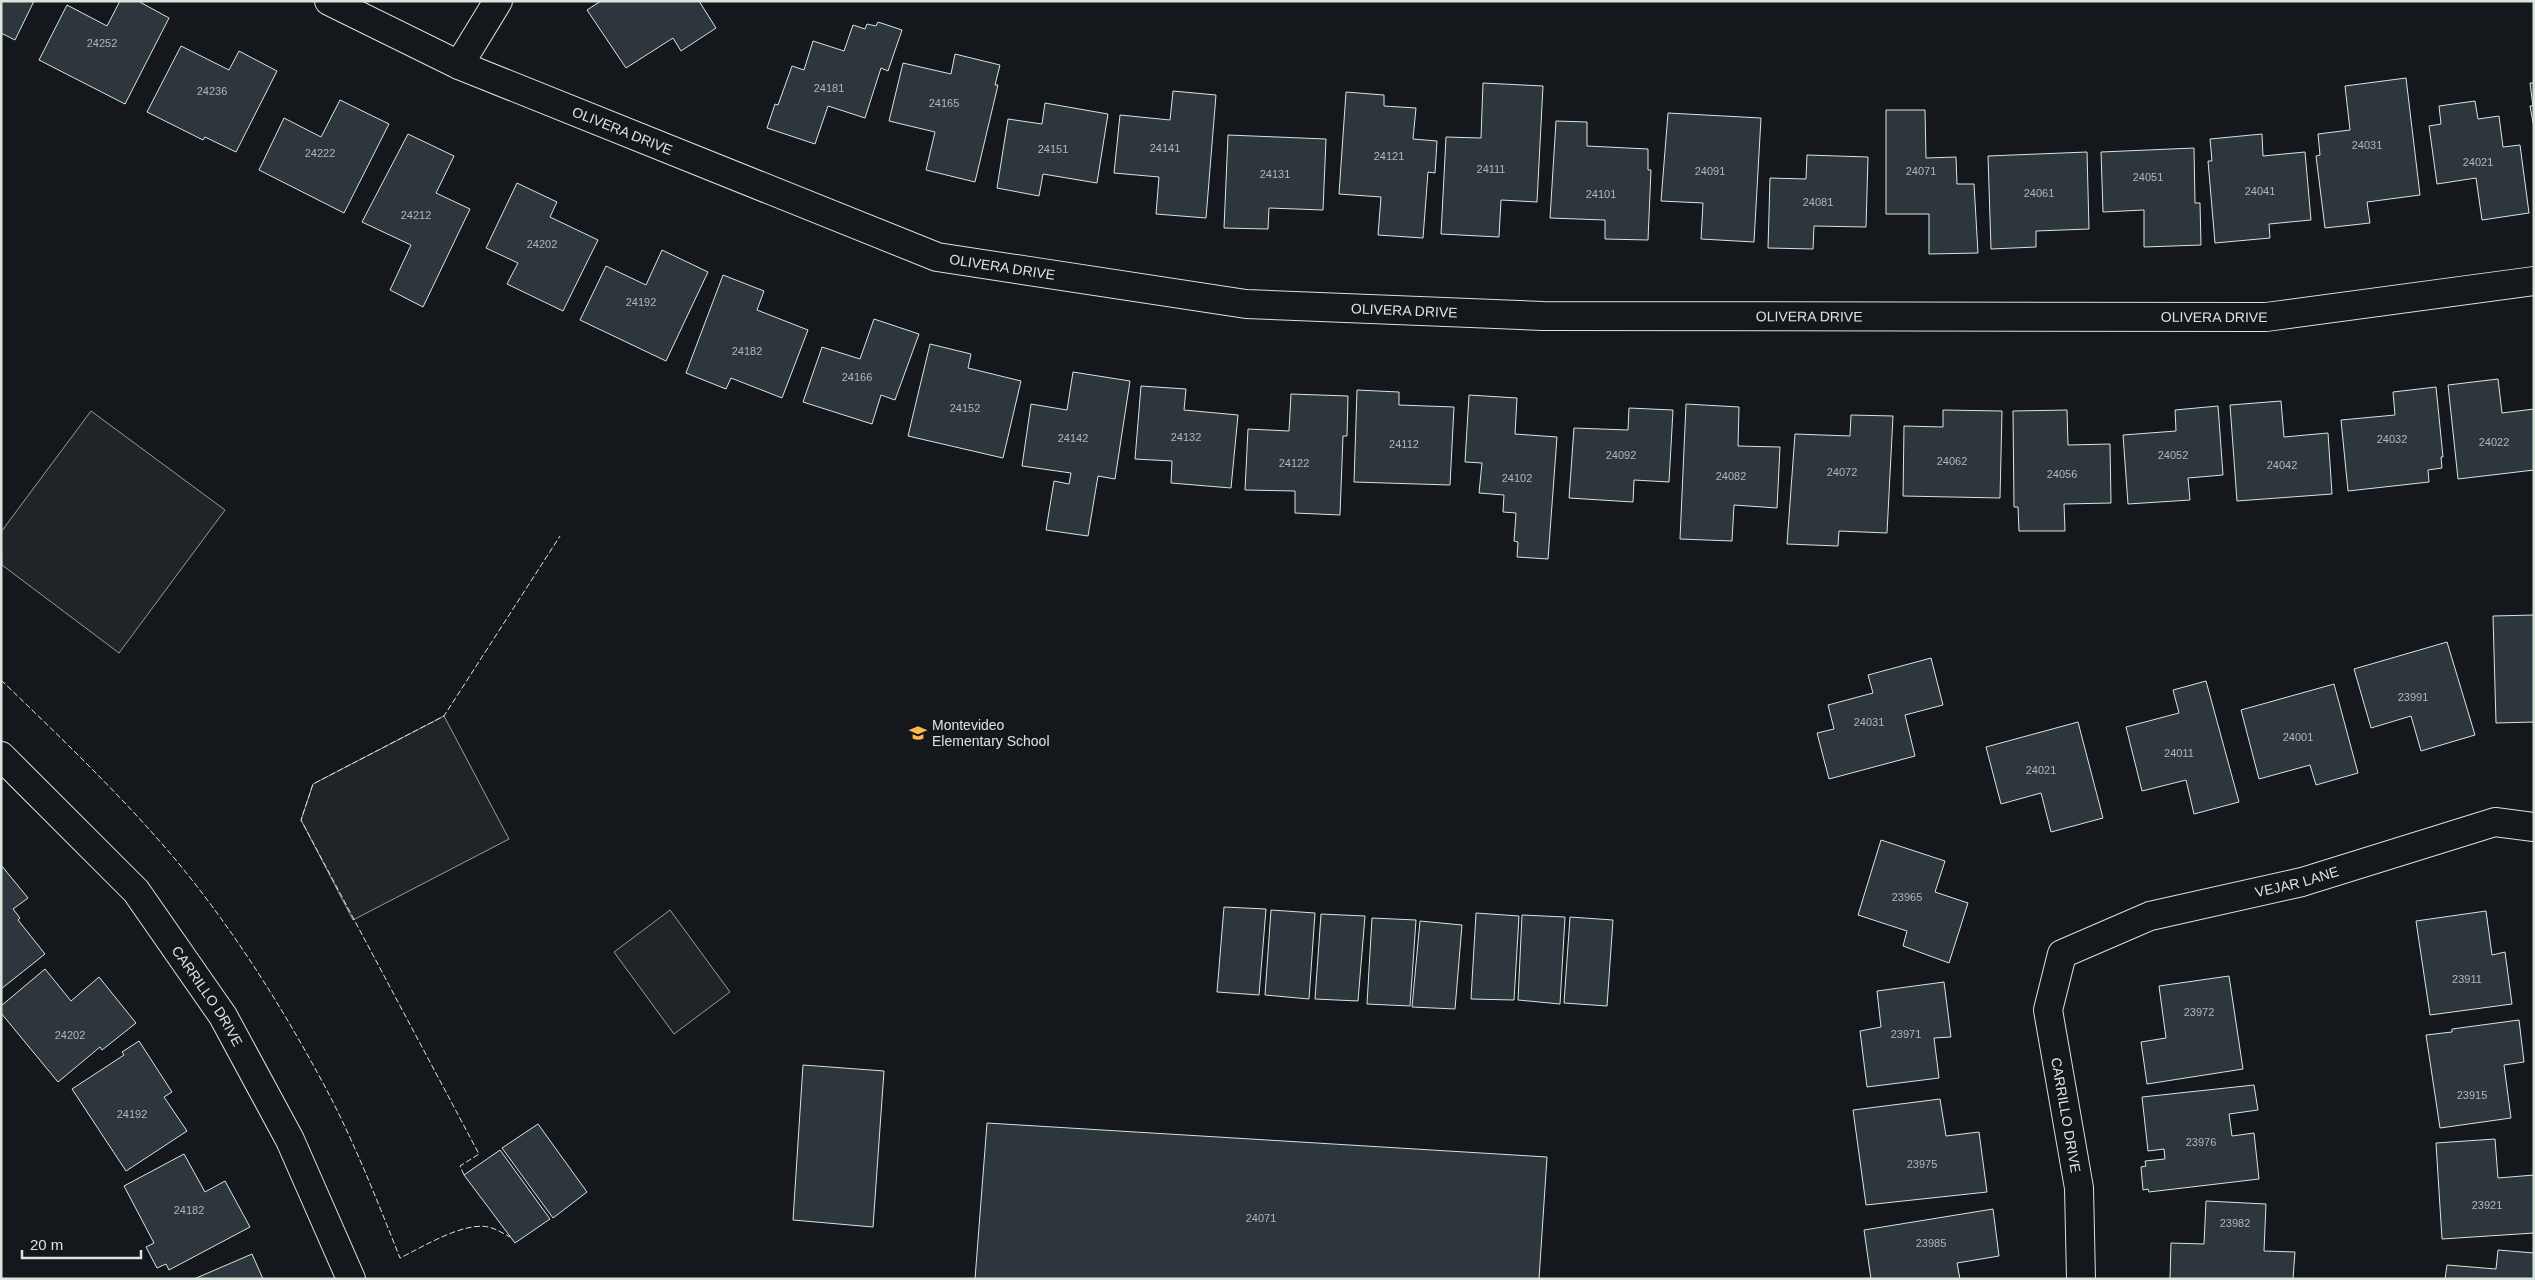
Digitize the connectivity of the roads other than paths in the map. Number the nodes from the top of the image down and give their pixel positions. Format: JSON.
{"nodes":[{"id":1,"x":329,"y":1,"type":"edge"},
{"id":2,"x":498,"y":1,"type":"edge"},
{"id":3,"x":459,"y":65,"type":"junction"},
{"id":4,"x":2534,"y":281,"type":"edge"},
{"id":5,"x":1,"y":756,"type":"edge"},
{"id":6,"x":2534,"y":827,"type":"edge"},
{"id":7,"x":2062,"y":954,"type":"joint"},
{"id":8,"x":351,"y":1279,"type":"edge"},
{"id":9,"x":2080,"y":1279,"type":"edge"}],
"edges":[{"from":1,"to":3,"type":"street","name":"OLIVERA DRIVE"},
{"from":2,"to":3,"type":"street"},
{"from":3,"to":4,"type":"street","name":"OLIVERA DRIVE"},
{"from":5,"to":8,"type":"street","name":"CARRILLO DRIVE"},
{"from":6,"to":7,"type":"street","name":"VEJAR LANE"},
{"from":7,"to":9,"type":"street","name":"CARRILLO DRIVE"}]}
